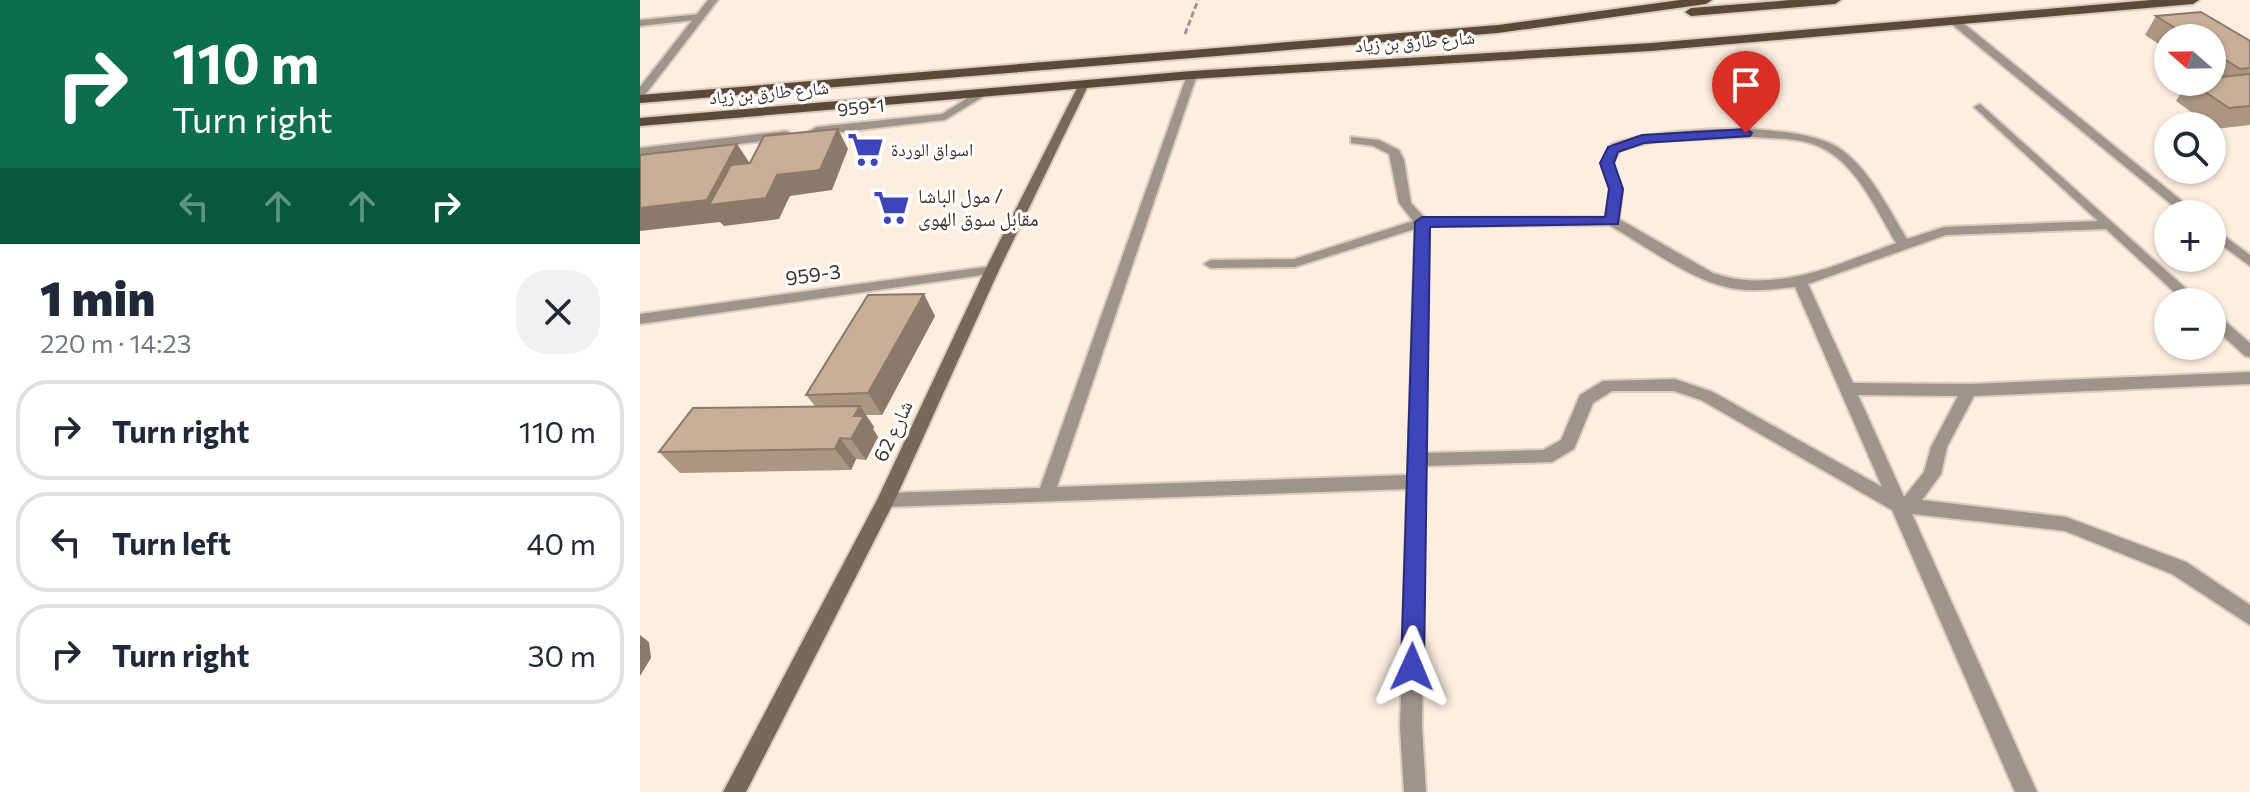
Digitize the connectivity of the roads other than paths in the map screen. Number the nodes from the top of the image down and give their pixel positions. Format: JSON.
{"nodes":[{"id":1,"x":713,"y":0,"type":"edge"},
{"id":2,"x":1706,"y":0,"type":"edge"},
{"id":3,"x":1835,"y":0,"type":"edge"},
{"id":4,"x":2076,"y":0,"type":"edge"},
{"id":5,"x":2193,"y":0,"type":"edge"},
{"id":6,"x":700,"y":17,"type":"junction"},
{"id":7,"x":1953,"y":20,"type":"junction"},
{"id":8,"x":640,"y":23,"type":"edge"},
{"id":9,"x":1498,"y":29,"type":"junction"},
{"id":10,"x":1457,"y":57,"type":"junction"},
{"id":11,"x":1192,"y":75,"type":"junction"},
{"id":12,"x":1084,"y":84,"type":"junction"},
{"id":13,"x":983,"y":93,"type":"junction"},
{"id":14,"x":640,"y":96,"type":"edge"},
{"id":15,"x":1980,"y":107,"type":"dead end"},
{"id":16,"x":640,"y":122,"type":"edge"},
{"id":17,"x":808,"y":132,"type":"edge"},
{"id":18,"x":792,"y":134,"type":"edge"},
{"id":19,"x":1355,"y":140,"type":"dead end"},
{"id":20,"x":640,"y":152,"type":"edge"},
{"id":21,"x":2174,"y":200,"type":"edge"},
{"id":22,"x":1612,"y":221,"type":"junction"},
{"id":23,"x":1422,"y":222,"type":"junction"},
{"id":24,"x":2109,"y":225,"type":"junction"},
{"id":25,"x":2226,"y":242,"type":"edge"},
{"id":26,"x":1904,"y":245,"type":"junction"},
{"id":27,"x":2250,"y":262,"type":"edge"},
{"id":28,"x":1211,"y":264,"type":"dead end"},
{"id":29,"x":992,"y":270,"type":"junction"},
{"id":30,"x":1800,"y":282,"type":"junction"},
{"id":31,"x":2179,"y":288,"type":"edge"},
{"id":32,"x":640,"y":319,"type":"edge"},
{"id":33,"x":2226,"y":331,"type":"edge"},
{"id":34,"x":2250,"y":352,"type":"edge"},
{"id":35,"x":2250,"y":378,"type":"edge"},
{"id":36,"x":1850,"y":389,"type":"junction"},
{"id":37,"x":1969,"y":390,"type":"junction"},
{"id":38,"x":1417,"y":460,"type":"junction"},
{"id":39,"x":1416,"y":482,"type":"junction"},
{"id":40,"x":1046,"y":495,"type":"junction"},
{"id":41,"x":886,"y":500,"type":"junction"},
{"id":42,"x":1903,"y":506,"type":"junction"},
{"id":43,"x":2250,"y":616,"type":"edge"},
{"id":44,"x":734,"y":792,"type":"edge"},
{"id":45,"x":1415,"y":792,"type":"edge"},
{"id":46,"x":2026,"y":792,"type":"edge"}],
"edges":[{"from":1,"to":6,"type":"street"},
{"from":2,"to":9,"type":"main road","name":"شارع طارق بن زياد"},
{"from":3,"to":9,"type":"main road"},
{"from":4,"to":10,"type":"main road"},
{"from":5,"to":7,"type":"main road","name":"شارع طارق بن زياد"},
{"from":6,"to":8,"type":"street"},
{"from":6,"to":14,"type":"street"},
{"from":7,"to":10,"type":"main road","name":"شارع طارق بن زياد"},
{"from":7,"to":21,"type":"street"},
{"from":9,"to":14,"type":"main road","name":"شارع طارق بن زياد"},
{"from":10,"to":11,"type":"main road","name":"شارع طارق بن زياد"},
{"from":11,"to":12,"type":"main road","name":"شارع طارق بن زياد"},
{"from":11,"to":40,"type":"street"},
{"from":12,"to":13,"type":"main road","name":"شارع طارق بن زياد"},
{"from":12,"to":29,"type":"street","name":"شارع 62"},
{"from":13,"to":16,"type":"main road","name":"شارع طارق بن زياد"},
{"from":13,"to":17,"type":"street","name":"959-1"},
{"from":15,"to":24,"type":"street"},
{"from":18,"to":20,"type":"street"},
{"from":19,"to":23,"type":"street"},
{"from":22,"to":23,"type":"street"},
{"from":22,"to":26,"type":"street"},
{"from":22,"to":30,"type":"street"},
{"from":23,"to":28,"type":"street"},
{"from":23,"to":38,"type":"street"},
{"from":24,"to":26,"type":"street"},
{"from":24,"to":31,"type":"street"},
{"from":25,"to":27,"type":"street"},
{"from":26,"to":30,"type":"street"},
{"from":29,"to":32,"type":"street","name":"959-3"},
{"from":29,"to":41,"type":"street","name":"شارع 62"},
{"from":30,"to":36,"type":"street"},
{"from":33,"to":34,"type":"street"},
{"from":35,"to":37,"type":"street"},
{"from":36,"to":37,"type":"street"},
{"from":36,"to":42,"type":"street"},
{"from":37,"to":42,"type":"street"},
{"from":38,"to":39,"type":"street"},
{"from":38,"to":42,"type":"street"},
{"from":39,"to":40,"type":"street"},
{"from":39,"to":45,"type":"street"},
{"from":40,"to":41,"type":"street"},
{"from":41,"to":44,"type":"street","name":"شارع 62"},
{"from":42,"to":43,"type":"street"},
{"from":42,"to":46,"type":"street"}]}
